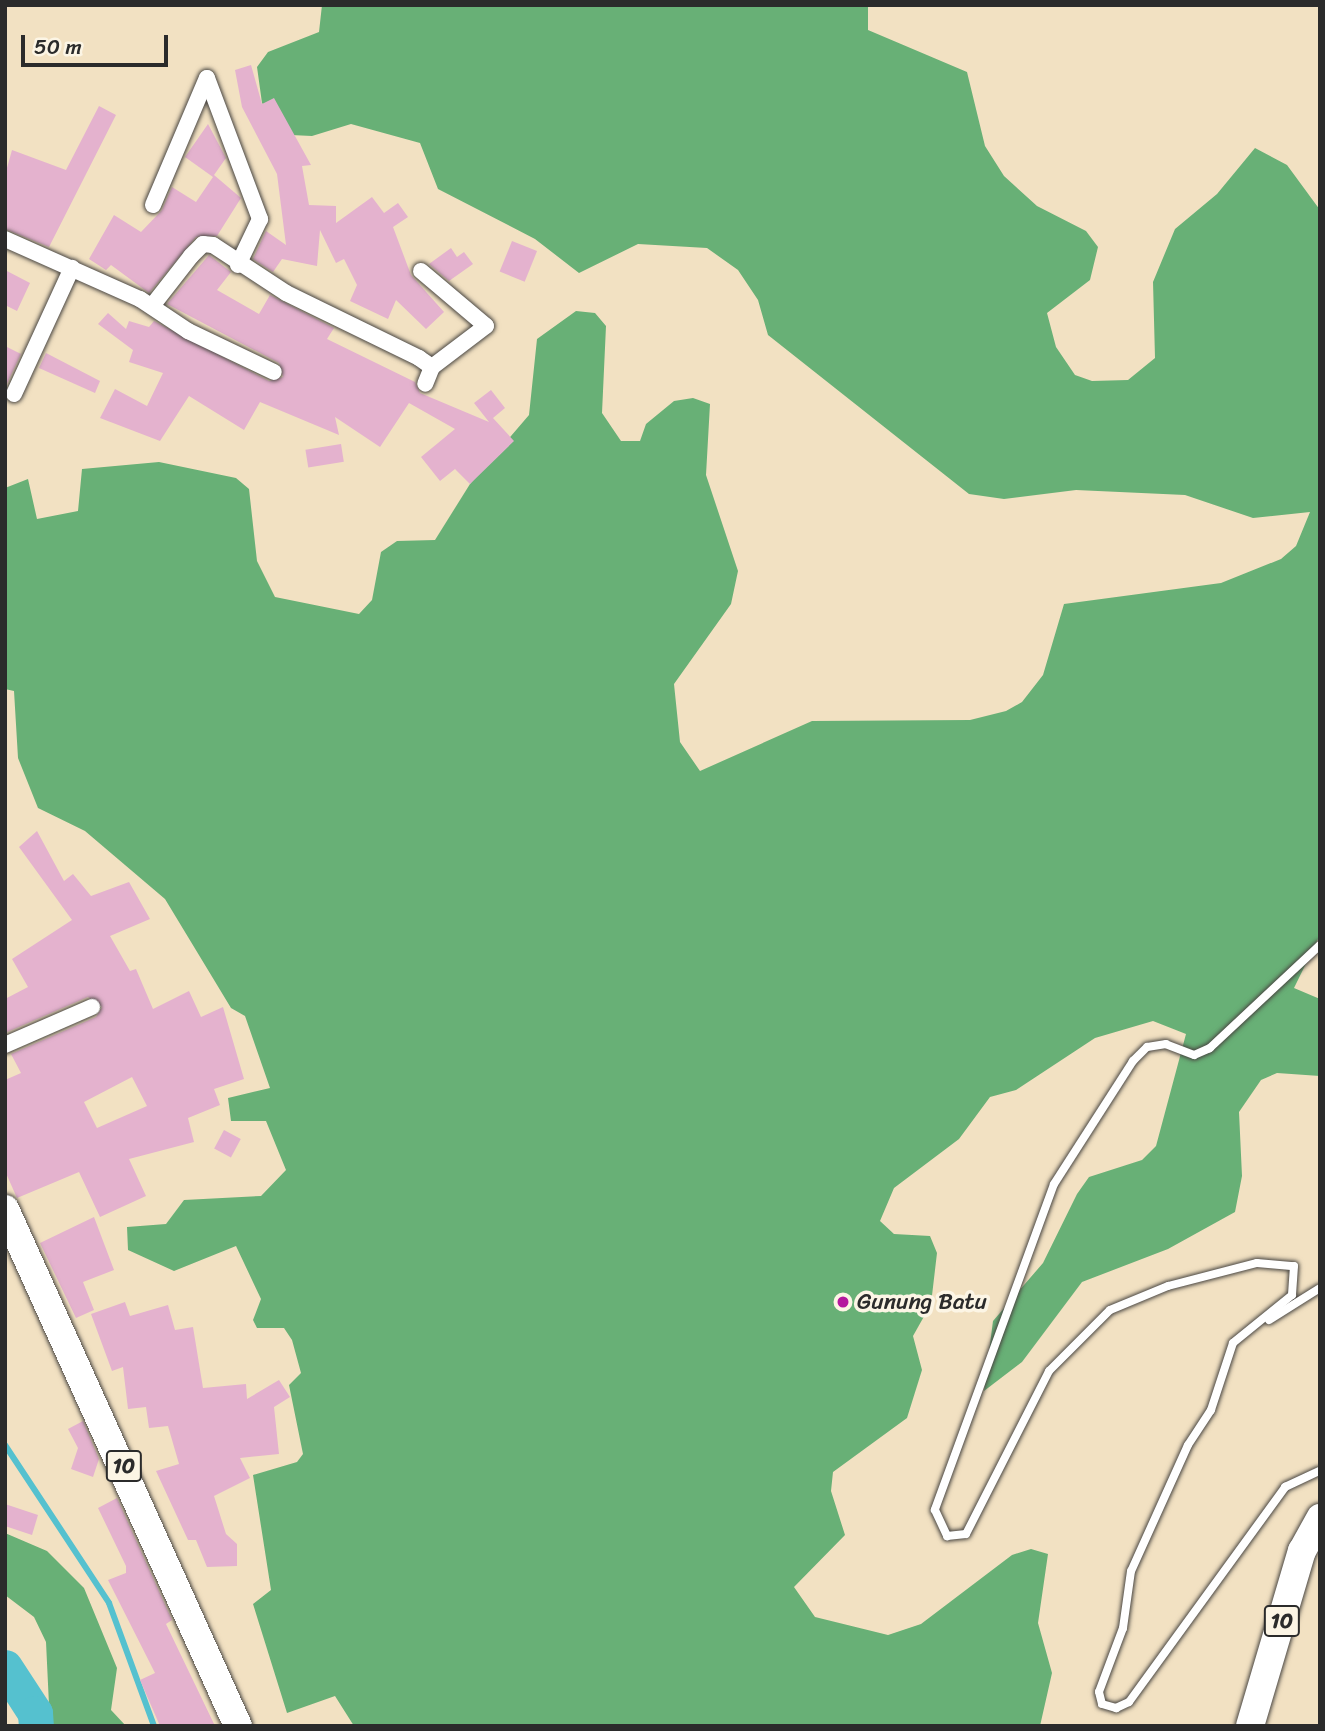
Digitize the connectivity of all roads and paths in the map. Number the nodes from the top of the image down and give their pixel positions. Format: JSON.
{"nodes":[{"id":1,"x":153,"y":205,"type":"dead end"},
{"id":2,"x":5,"y":239,"type":"edge"},
{"id":3,"x":238,"y":265,"type":"junction"},
{"id":4,"x":72,"y":268,"type":"junction"},
{"id":5,"x":421,"y":271,"type":"dead end"},
{"id":6,"x":152,"y":306,"type":"junction"},
{"id":7,"x":432,"y":367,"type":"junction"},
{"id":8,"x":274,"y":372,"type":"dead end"},
{"id":9,"x":425,"y":384,"type":"dead end"},
{"id":10,"x":14,"y":394,"type":"dead end"},
{"id":11,"x":1320,"y":945,"type":"edge"},
{"id":12,"x":92,"y":1007,"type":"dead end"},
{"id":13,"x":5,"y":1045,"type":"edge"},
{"id":14,"x":5,"y":1209,"type":"edge"},
{"id":15,"x":1320,"y":1288,"type":"edge"},
{"id":16,"x":1233,"y":1343,"type":"junction"},
{"id":17,"x":1320,"y":1471,"type":"edge"},
{"id":18,"x":1320,"y":1518,"type":"edge"},
{"id":19,"x":238,"y":1726,"type":"edge"},
{"id":20,"x":1250,"y":1726,"type":"edge"}],
"edges":[{"from":1,"to":3,"type":"street"},
{"from":2,"to":4,"type":"street"},
{"from":3,"to":6,"type":"street"},
{"from":3,"to":7,"type":"street"},
{"from":4,"to":6,"type":"street"},
{"from":4,"to":10,"type":"street"},
{"from":5,"to":7,"type":"street"},
{"from":6,"to":8,"type":"street"},
{"from":7,"to":9,"type":"street"},
{"from":11,"to":16,"type":"lane"},
{"from":12,"to":13,"type":"street"},
{"from":14,"to":19,"type":"highway","number":"10"},
{"from":15,"to":16,"type":"lane"},
{"from":16,"to":17,"type":"lane"},
{"from":18,"to":20,"type":"highway","number":"10"}]}
